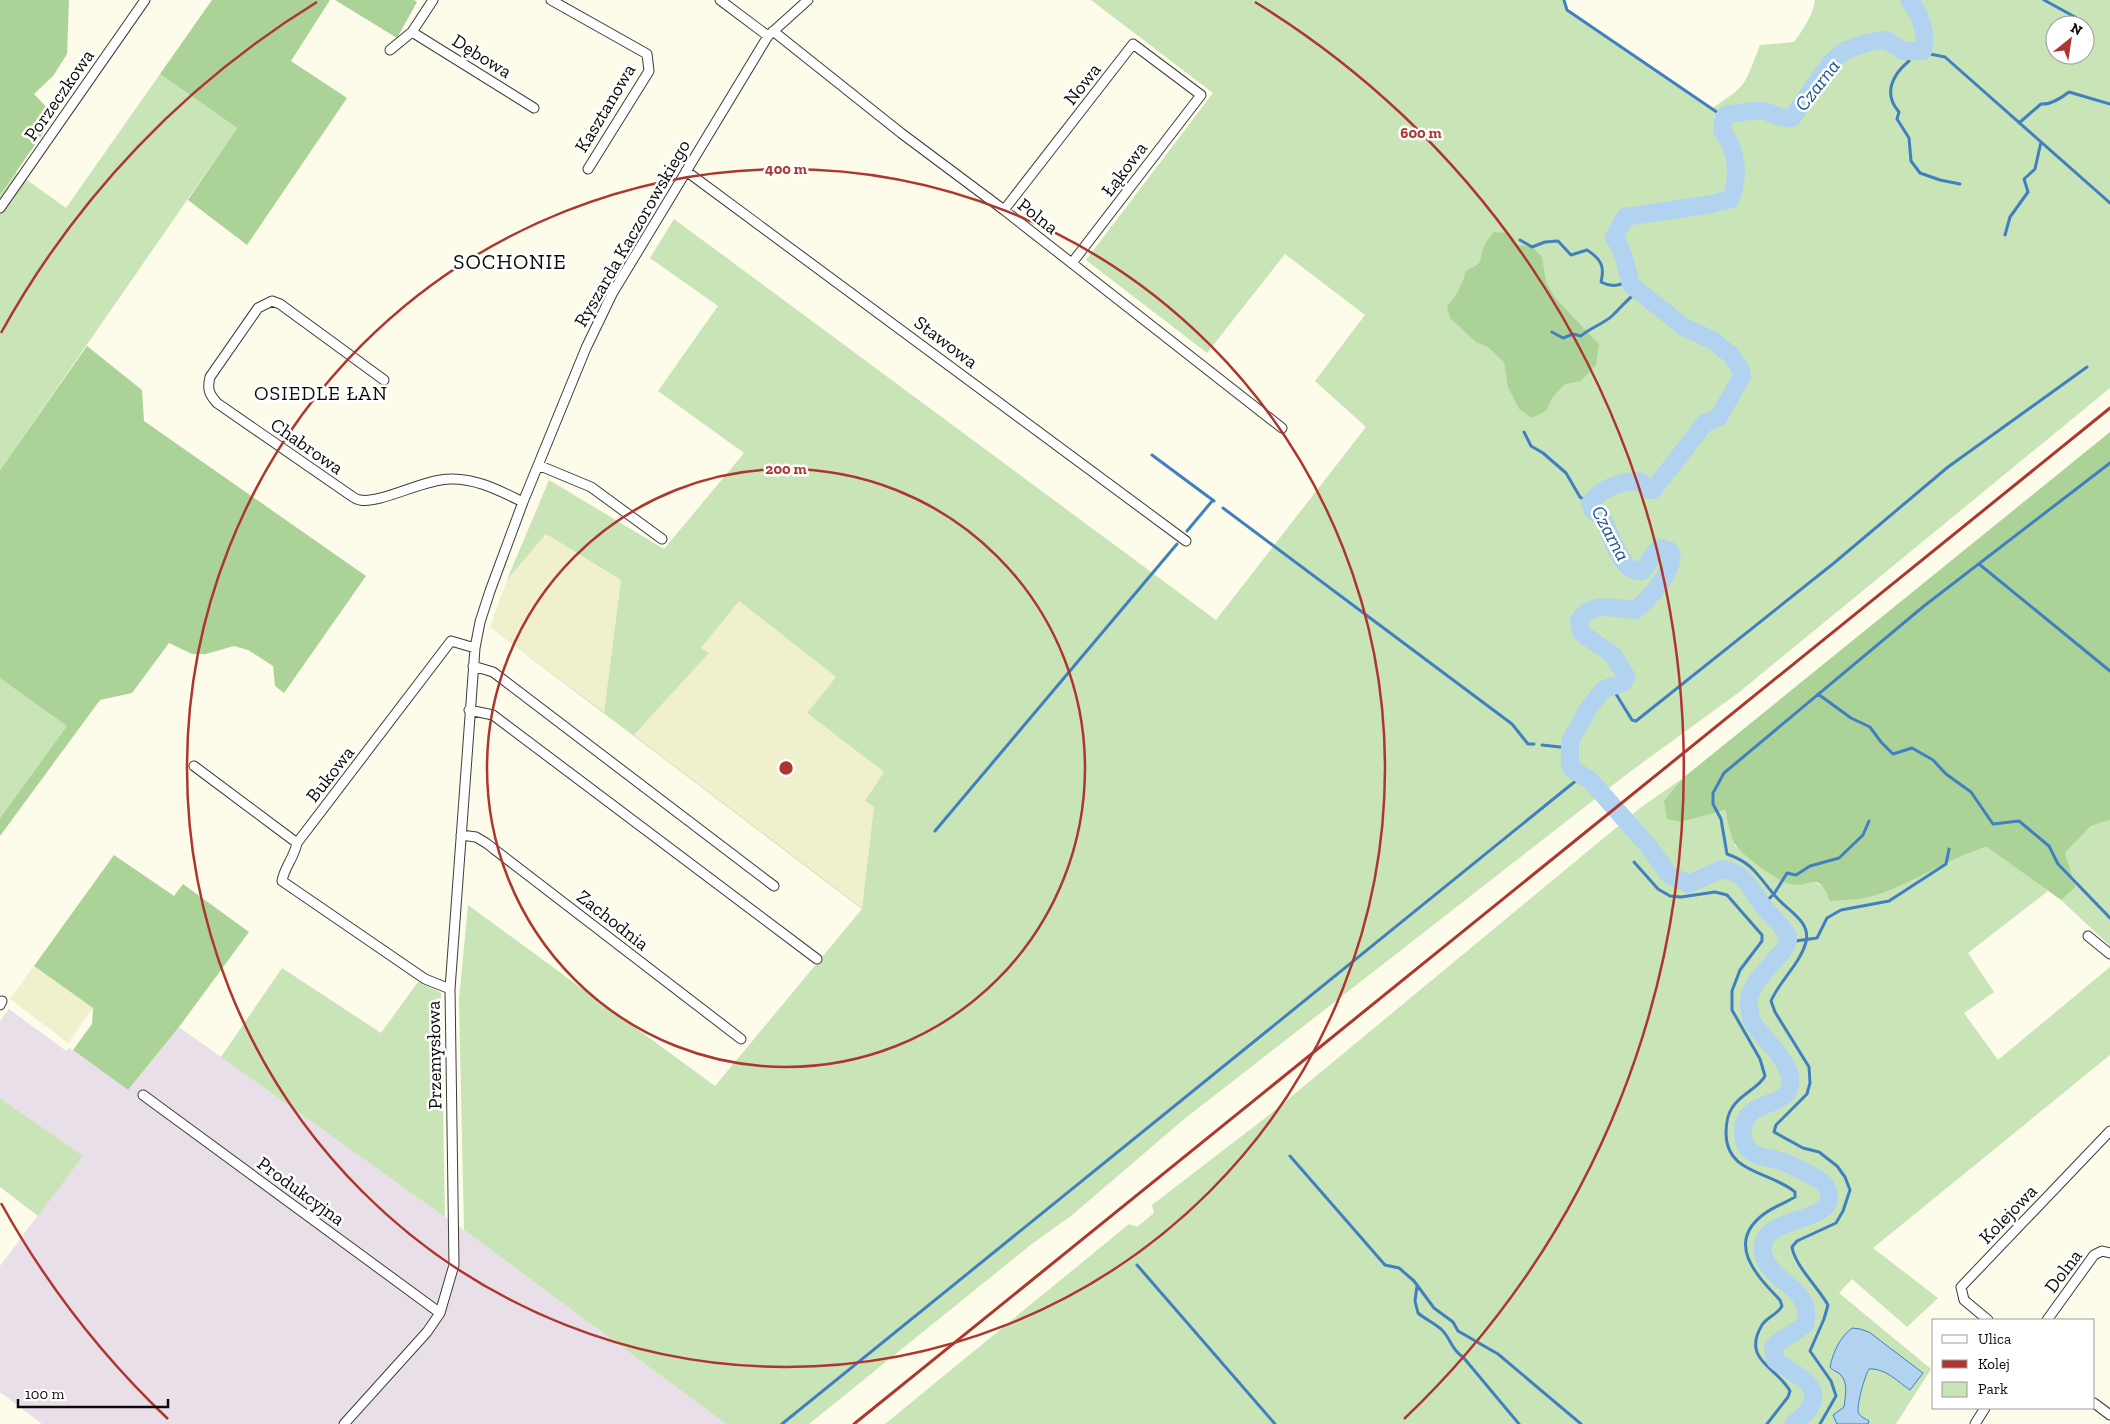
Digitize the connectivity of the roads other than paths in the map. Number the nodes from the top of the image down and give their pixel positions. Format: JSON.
{"nodes":[{"id":1,"x":145,"y":0,"type":"edge"},
{"id":2,"x":433,"y":0,"type":"edge"},
{"id":3,"x":551,"y":0,"type":"edge"},
{"id":4,"x":720,"y":0,"type":"edge"},
{"id":5,"x":808,"y":0,"type":"edge"},
{"id":6,"x":412,"y":32,"type":"junction"},
{"id":7,"x":771,"y":33,"type":"junction"},
{"id":8,"x":390,"y":50,"type":"dead end"},
{"id":9,"x":1201,"y":95,"type":"joint"},
{"id":10,"x":534,"y":108,"type":"dead end"},
{"id":11,"x":588,"y":169,"type":"dead end"},
{"id":12,"x":686,"y":171,"type":"junction"},
{"id":13,"x":0,"y":208,"type":"edge"},
{"id":14,"x":1004,"y":210,"type":"junction"},
{"id":15,"x":1072,"y":263,"type":"junction"},
{"id":16,"x":384,"y":380,"type":"dead end"},
{"id":17,"x":1282,"y":428,"type":"dead end"},
{"id":18,"x":538,"y":465,"type":"junction"},
{"id":19,"x":523,"y":502,"type":"junction"},
{"id":20,"x":662,"y":540,"type":"dead end"},
{"id":21,"x":1186,"y":540,"type":"dead end"},
{"id":22,"x":475,"y":648,"type":"junction"},
{"id":23,"x":473,"y":666,"type":"junction"},
{"id":24,"x":469,"y":710,"type":"junction"},
{"id":25,"x":194,"y":766,"type":"dead end"},
{"id":26,"x":460,"y":835,"type":"junction"},
{"id":27,"x":297,"y":843,"type":"junction"},
{"id":28,"x":774,"y":886,"type":"dead end"},
{"id":29,"x":2088,"y":936,"type":"dead end"},
{"id":30,"x":2110,"y":954,"type":"edge"},
{"id":31,"x":817,"y":959,"type":"dead end"},
{"id":32,"x":450,"y":989,"type":"junction"},
{"id":33,"x":742,"y":1040,"type":"dead end"},
{"id":34,"x":143,"y":1095,"type":"dead end"},
{"id":35,"x":2110,"y":1131,"type":"edge"},
{"id":36,"x":2110,"y":1253,"type":"edge"},
{"id":37,"x":440,"y":1313,"type":"junction"},
{"id":38,"x":1987,"y":1319,"type":"edge"},
{"id":39,"x":2048,"y":1319,"type":"edge"},
{"id":40,"x":2095,"y":1404,"type":"edge"},
{"id":41,"x":1984,"y":1409,"type":"edge"},
{"id":42,"x":2110,"y":1415,"type":"edge"},
{"id":43,"x":344,"y":1424,"type":"edge"},
{"id":44,"x":1976,"y":1424,"type":"edge"}],
"edges":[{"from":1,"to":13,"type":"street","name":"Porzeczkowa"},
{"from":2,"to":6,"type":"street"},
{"from":3,"to":11,"type":"street","name":"Kasztanowa"},
{"from":4,"to":7,"type":"street","name":"Polna"},
{"from":5,"to":7,"type":"street","name":"Ryszarda Kaczorowskiego"},
{"from":6,"to":8,"type":"street"},
{"from":6,"to":10,"type":"street","name":"Dębowa"},
{"from":7,"to":12,"type":"street","name":"Ryszarda Kaczorowskiego"},
{"from":7,"to":14,"type":"street","name":"Polna"},
{"from":9,"to":14,"type":"street","name":"Nowa"},
{"from":9,"to":15,"type":"street","name":"Łąkowa"},
{"from":12,"to":18,"type":"street","name":"Ryszarda Kaczorowskiego"},
{"from":12,"to":21,"type":"street","name":"Stawowa"},
{"from":14,"to":15,"type":"street","name":"Polna"},
{"from":15,"to":17,"type":"street","name":"Polna"},
{"from":16,"to":19,"type":"street","name":"Chabrowa"},
{"from":18,"to":19,"type":"street","name":"Ryszarda Kaczorowskiego"},
{"from":18,"to":20,"type":"street"},
{"from":19,"to":22,"type":"street","name":"Ryszarda Kaczorowskiego"},
{"from":22,"to":23,"type":"street","name":"Przemysłowa"},
{"from":22,"to":27,"type":"street","name":"Bukowa"},
{"from":23,"to":24,"type":"street","name":"Przemysłowa"},
{"from":23,"to":28,"type":"street"},
{"from":24,"to":26,"type":"street","name":"Przemysłowa"},
{"from":24,"to":31,"type":"street"},
{"from":25,"to":27,"type":"street"},
{"from":26,"to":32,"type":"street","name":"Przemysłowa"},
{"from":26,"to":33,"type":"street","name":"Zachodnia"},
{"from":27,"to":32,"type":"street"},
{"from":29,"to":30,"type":"street"},
{"from":32,"to":37,"type":"street","name":"Przemysłowa"},
{"from":34,"to":37,"type":"street","name":"Produkcyjna"},
{"from":35,"to":38,"type":"street","name":"Kolejowa"},
{"from":36,"to":39,"type":"street","name":"Dolna"},
{"from":37,"to":43,"type":"street","name":"Przemysłowa"},
{"from":40,"to":42,"type":"street"},
{"from":41,"to":44,"type":"street"}]}
